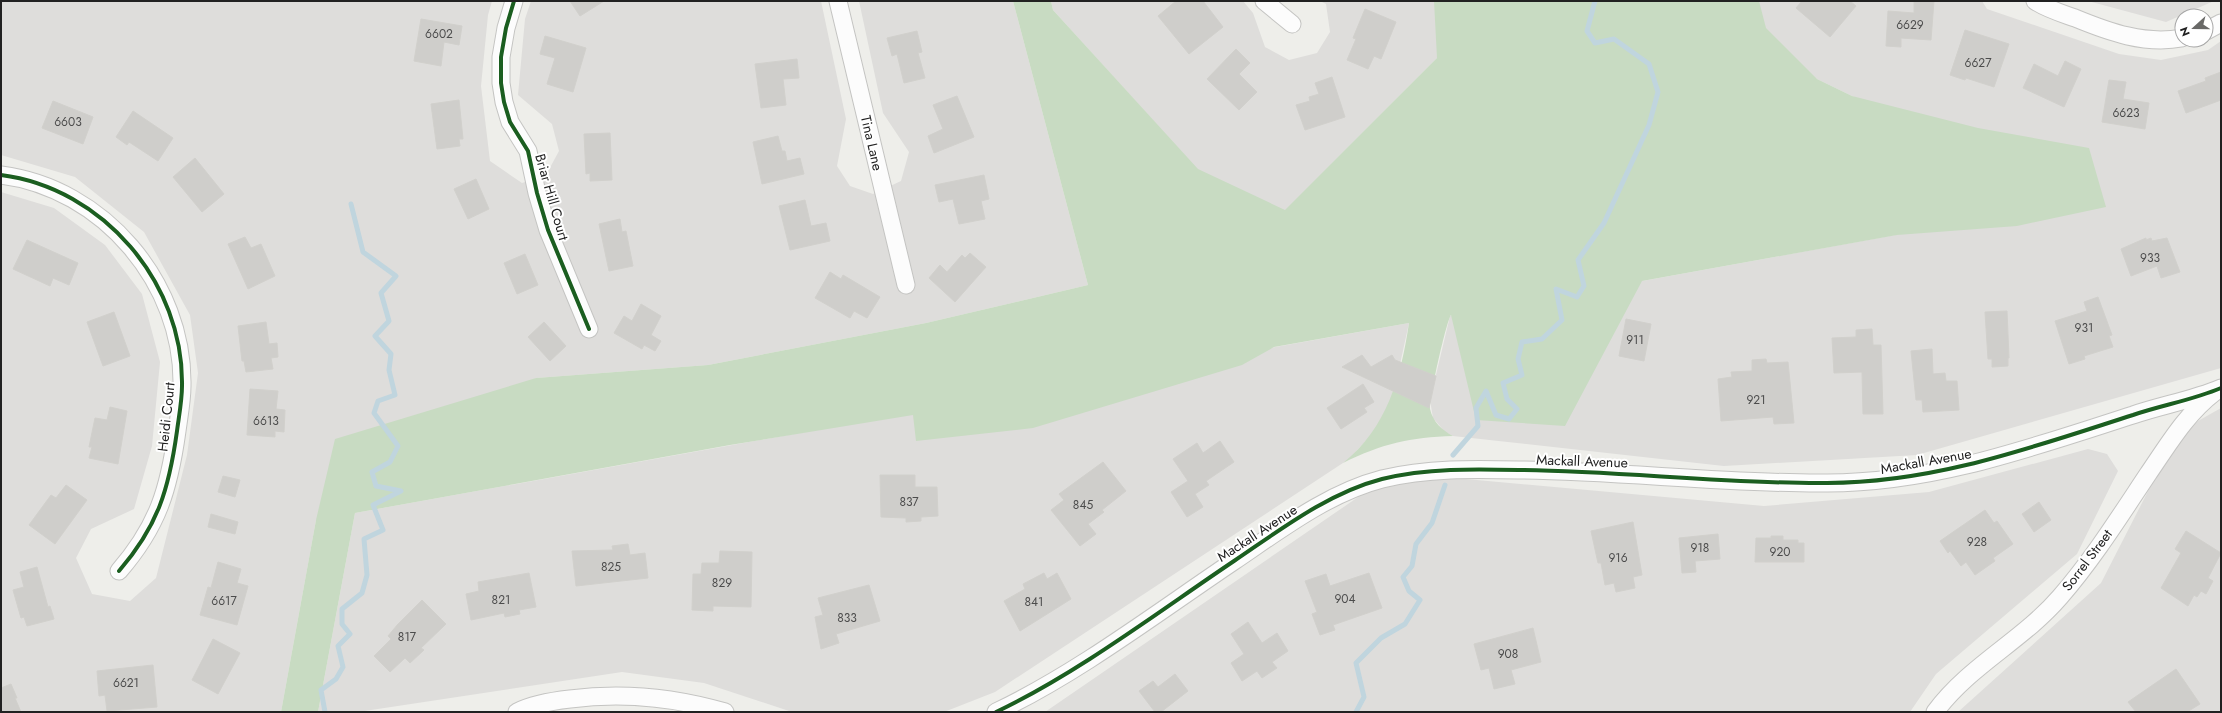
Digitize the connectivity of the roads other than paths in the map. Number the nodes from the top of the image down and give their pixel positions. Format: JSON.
{"nodes":[{"id":1,"x":514,"y":1,"type":"edge"},
{"id":2,"x":838,"y":1,"type":"edge"},
{"id":3,"x":1264,"y":1,"type":"edge"},
{"id":4,"x":2035,"y":1,"type":"edge"},
{"id":5,"x":1292,"y":24,"type":"dead end"},
{"id":6,"x":2174,"y":40,"type":"edge"},
{"id":7,"x":1,"y":175,"type":"edge"},
{"id":8,"x":906,"y":285,"type":"dead end"},
{"id":9,"x":589,"y":329,"type":"dead end"},
{"id":10,"x":2219,"y":389,"type":"edge"},
{"id":11,"x":119,"y":570,"type":"dead end"},
{"id":12,"x":517,"y":712,"type":"edge"},
{"id":13,"x":725,"y":712,"type":"edge"},
{"id":14,"x":996,"y":712,"type":"edge"},
{"id":15,"x":1936,"y":712,"type":"edge"}],
"edges":[{"from":1,"to":9,"type":"street","name":"Briar Hill Court"},
{"from":2,"to":8,"type":"street","name":"Tina Lane"},
{"from":3,"to":5,"type":"street"},
{"from":4,"to":6,"type":"street"},
{"from":7,"to":11,"type":"street","name":"Heidi Court"},
{"from":10,"to":14,"type":"street","name":"Mackall Avenue"},
{"from":10,"to":15,"type":"street","name":"Sorrel Street"},
{"from":12,"to":13,"type":"street"}]}
